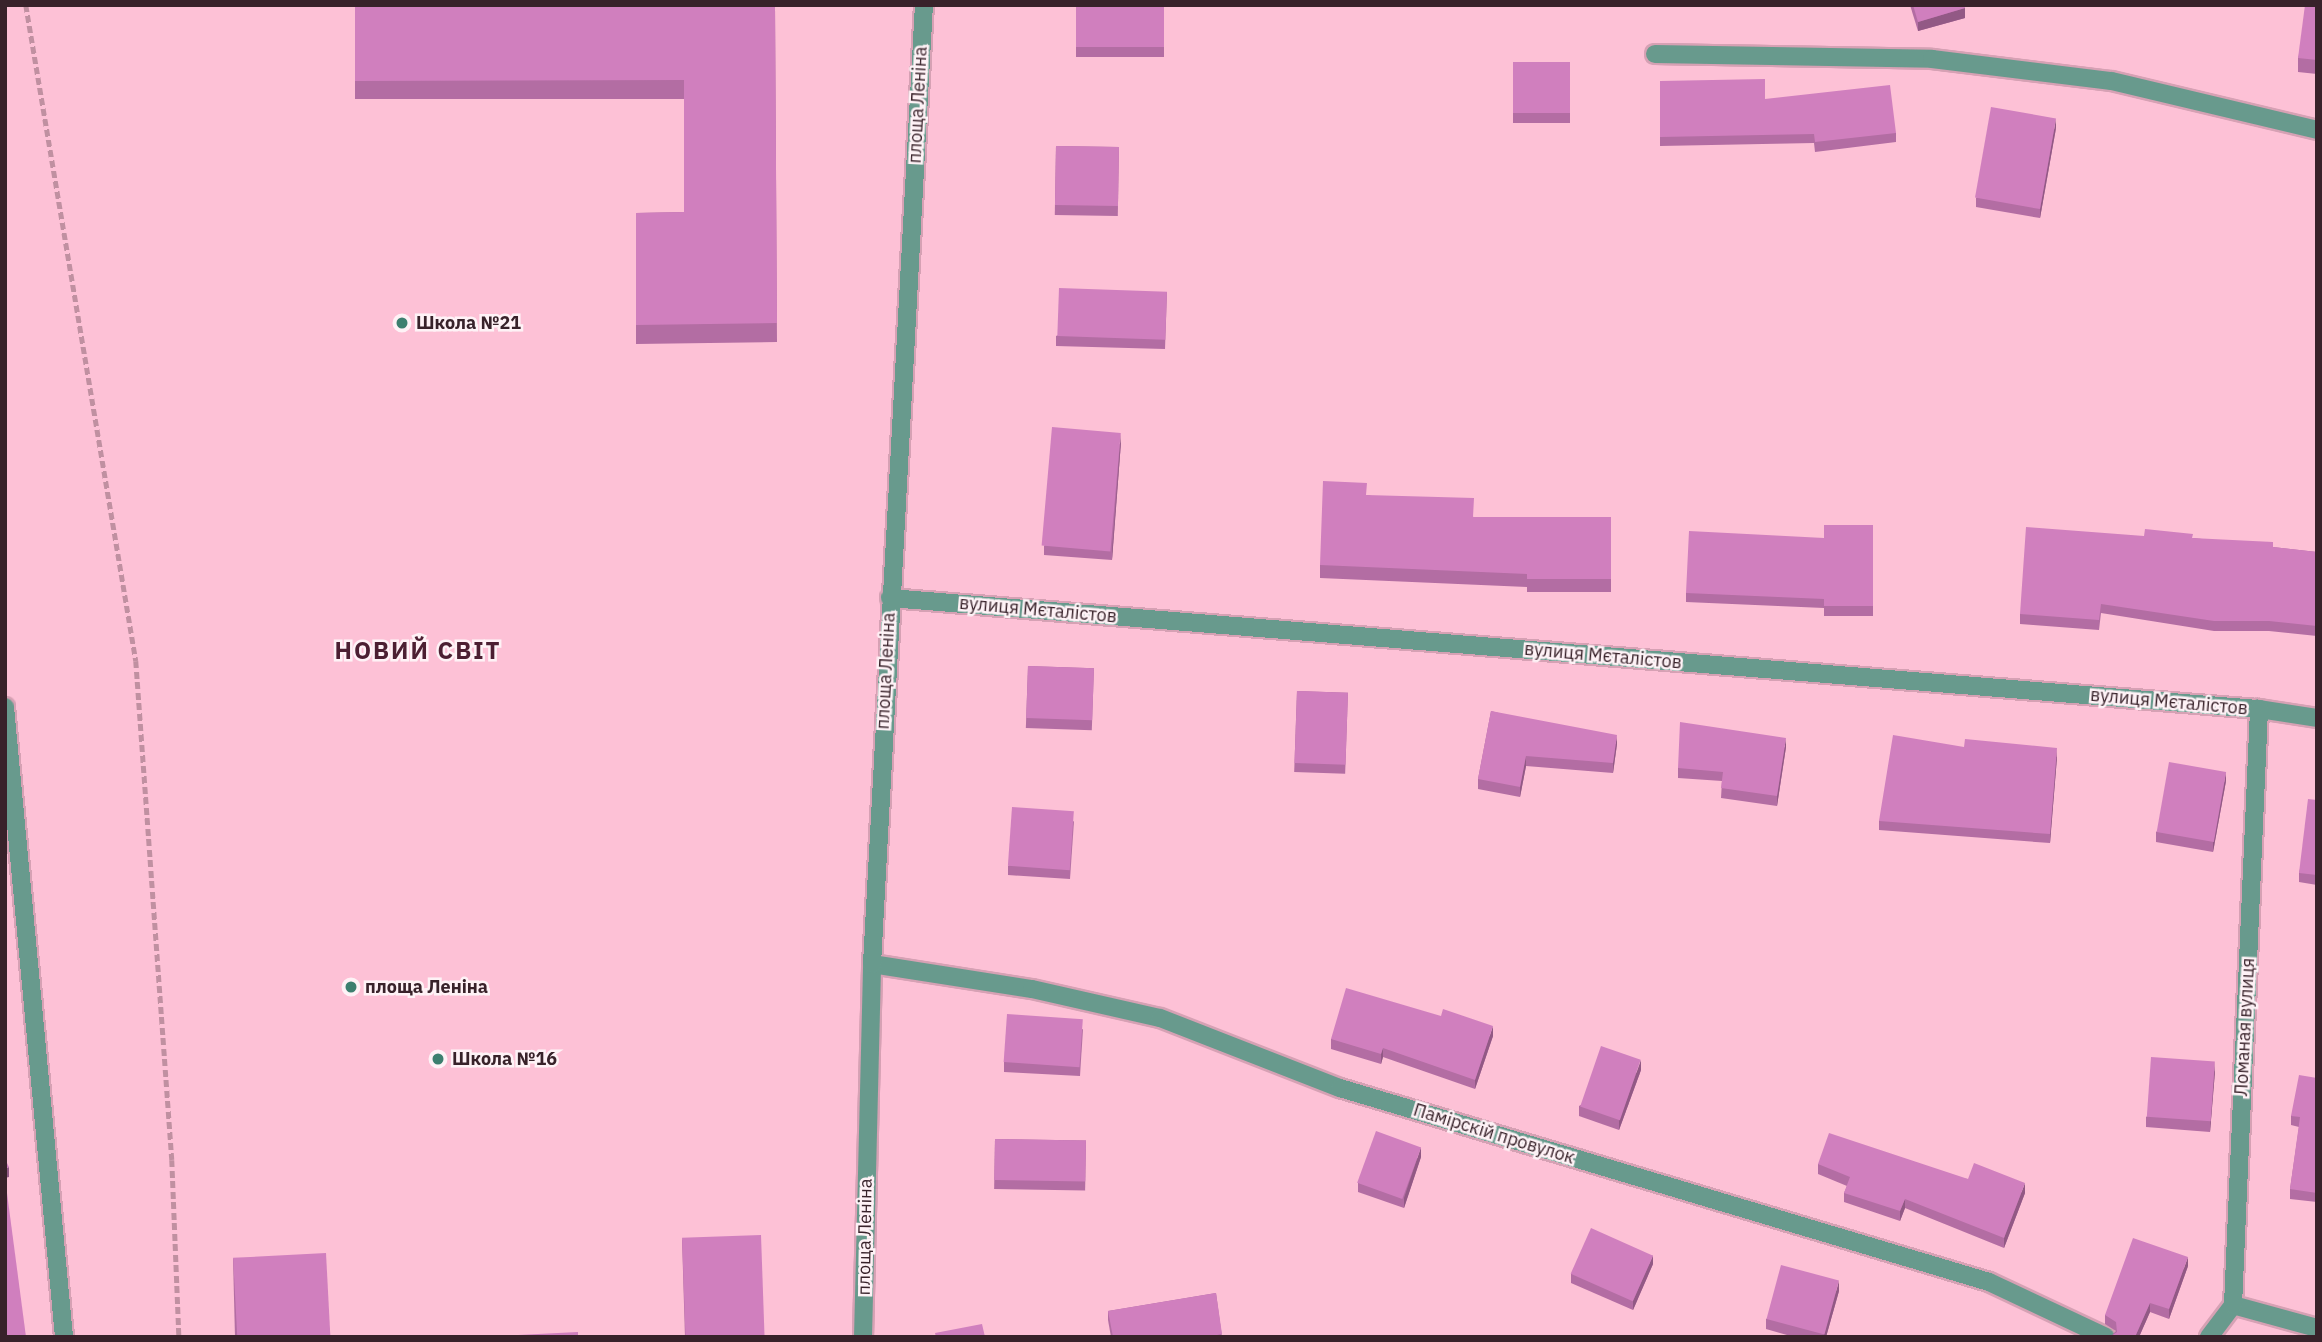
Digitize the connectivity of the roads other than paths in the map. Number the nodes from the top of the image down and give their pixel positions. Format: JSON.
{"nodes":[{"id":1,"x":924,"y":5,"type":"edge"},
{"id":2,"x":1655,"y":54,"type":"dead end"},
{"id":3,"x":2317,"y":130,"type":"edge"},
{"id":4,"x":890,"y":598,"type":"junction"},
{"id":5,"x":5,"y":707,"type":"edge"},
{"id":6,"x":2259,"y":709,"type":"junction"},
{"id":7,"x":2317,"y":718,"type":"edge"},
{"id":8,"x":872,"y":964,"type":"junction"},
{"id":9,"x":2233,"y":1305,"type":"junction"},
{"id":10,"x":2317,"y":1328,"type":"edge"},
{"id":11,"x":64,"y":1337,"type":"edge"},
{"id":12,"x":863,"y":1337,"type":"edge"},
{"id":13,"x":2106,"y":1337,"type":"edge"},
{"id":14,"x":2209,"y":1337,"type":"edge"}],
"edges":[{"from":1,"to":4,"type":"street","name":"площа Леніна"},
{"from":2,"to":3,"type":"street"},
{"from":4,"to":6,"type":"street","name":"вулиця Мєталістов"},
{"from":4,"to":8,"type":"street","name":"площа Леніна"},
{"from":5,"to":11,"type":"street"},
{"from":6,"to":7,"type":"street","name":"вулиця Мєталістов"},
{"from":6,"to":9,"type":"street","name":"Ломаная вулиця"},
{"from":8,"to":12,"type":"street","name":"площа Леніна"},
{"from":8,"to":13,"type":"street","name":"Памірскій провулок"},
{"from":9,"to":10,"type":"street"},
{"from":9,"to":14,"type":"street"}]}
